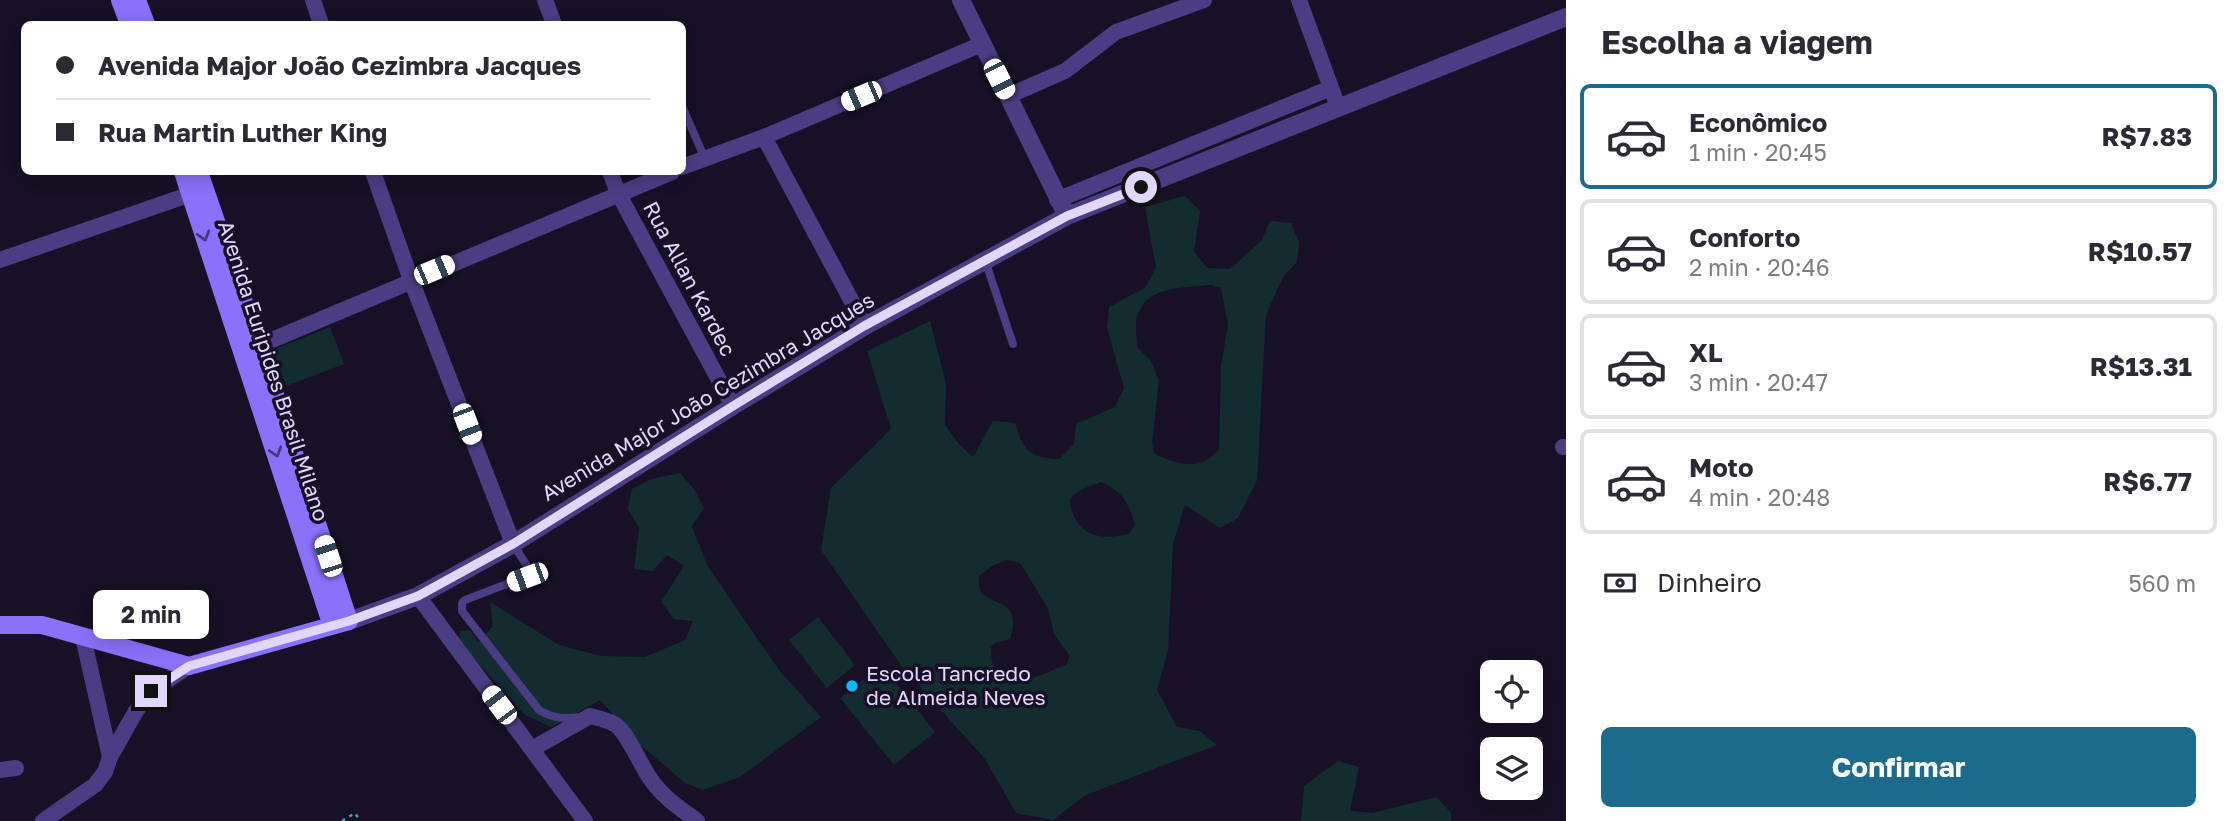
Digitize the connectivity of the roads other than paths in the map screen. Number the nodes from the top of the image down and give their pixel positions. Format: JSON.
{"nodes":[{"id":1,"x":120,"y":0,"type":"edge"},
{"id":2,"x":137,"y":0,"type":"edge"},
{"id":3,"x":313,"y":0,"type":"edge"},
{"id":4,"x":545,"y":0,"type":"edge"},
{"id":5,"x":961,"y":0,"type":"edge"},
{"id":6,"x":1204,"y":0,"type":"edge"},
{"id":7,"x":1299,"y":0,"type":"edge"},
{"id":8,"x":1566,"y":18,"type":"edge"},
{"id":9,"x":128,"y":21,"type":"edge"},
{"id":10,"x":145,"y":21,"type":"edge"},
{"id":11,"x":320,"y":21,"type":"edge"},
{"id":12,"x":553,"y":21,"type":"edge"},
{"id":13,"x":982,"y":44,"type":"junction"},
{"id":14,"x":1331,"y":88,"type":"junction"},
{"id":15,"x":1008,"y":96,"type":"junction"},
{"id":16,"x":1338,"y":107,"type":"junction"},
{"id":17,"x":686,"y":115,"type":"edge"},
{"id":18,"x":764,"y":137,"type":"junction"},
{"id":19,"x":705,"y":159,"type":"junction"},
{"id":20,"x":686,"y":166,"type":"edge"},
{"id":21,"x":184,"y":175,"type":"edge"},
{"id":22,"x":200,"y":175,"type":"edge"},
{"id":23,"x":374,"y":175,"type":"edge"},
{"id":24,"x":611,"y":175,"type":"edge"},
{"id":25,"x":664,"y":175,"type":"edge"},
{"id":26,"x":618,"y":193,"type":"junction"},
{"id":27,"x":191,"y":194,"type":"junction"},
{"id":28,"x":1057,"y":200,"type":"junction"},
{"id":29,"x":1067,"y":216,"type":"junction"},
{"id":30,"x":0,"y":260,"type":"edge"},
{"id":31,"x":985,"y":260,"type":"junction"},
{"id":32,"x":226,"y":279,"type":"junction"},
{"id":33,"x":411,"y":280,"type":"junction"},
{"id":34,"x":864,"y":326,"type":"junction"},
{"id":35,"x":1013,"y":344,"type":"dead end"},
{"id":36,"x":251,"y":349,"type":"junction"},
{"id":37,"x":733,"y":406,"type":"junction"},
{"id":38,"x":513,"y":544,"type":"junction"},
{"id":39,"x":418,"y":596,"type":"junction"},
{"id":40,"x":341,"y":623,"type":"junction"},
{"id":41,"x":0,"y":625,"type":"edge"},
{"id":42,"x":83,"y":637,"type":"junction"},
{"id":43,"x":189,"y":666,"type":"junction"},
{"id":44,"x":590,"y":716,"type":"junction"},
{"id":45,"x":532,"y":749,"type":"junction"},
{"id":46,"x":110,"y":757,"type":"junction"},
{"id":47,"x":43,"y":821,"type":"edge"},
{"id":48,"x":585,"y":821,"type":"edge"},
{"id":49,"x":697,"y":821,"type":"edge"}],
"edges":[{"from":1,"to":9,"type":"main road"},
{"from":2,"to":10,"type":"main road"},
{"from":3,"to":11,"type":"street"},
{"from":4,"to":12,"type":"street"},
{"from":5,"to":13,"type":"street"},
{"from":6,"to":15,"type":"street"},
{"from":7,"to":14,"type":"street"},
{"from":8,"to":16,"type":"street","name":"Avenida Major João Cezimbra Jacques"},
{"from":13,"to":15,"type":"street"},
{"from":13,"to":18,"type":"street"},
{"from":14,"to":16,"type":"street"},
{"from":14,"to":28,"type":"street"},
{"from":15,"to":28,"type":"street"},
{"from":16,"to":29,"type":"street","name":"Avenida Major João Cezimbra Jacques"},
{"from":17,"to":19,"type":"lane"},
{"from":18,"to":19,"type":"street"},
{"from":18,"to":34,"type":"street"},
{"from":19,"to":20,"type":"street"},
{"from":21,"to":27,"type":"main road","name":"Avenida Euripides Brasil Milano"},
{"from":22,"to":32,"type":"main road","name":"Avenida Euripides Brasil Milano"},
{"from":23,"to":33,"type":"street"},
{"from":24,"to":26,"type":"street","name":"Rua Allan Kardec"},
{"from":25,"to":26,"type":"street"},
{"from":26,"to":33,"type":"street"},
{"from":26,"to":37,"type":"street","name":"Rua Allan Kardec"},
{"from":27,"to":30,"type":"street"},
{"from":27,"to":32,"type":"main road","name":"Avenida Euripides Brasil Milano","one_way":true},
{"from":28,"to":29,"type":"street"},
{"from":29,"to":31,"type":"street","name":"Avenida Major João Cezimbra Jacques"},
{"from":31,"to":34,"type":"street","name":"Avenida Major João Cezimbra Jacques"},
{"from":31,"to":35,"type":"lane"},
{"from":32,"to":36,"type":"main road","name":"Avenida Euripides Brasil Milano"},
{"from":33,"to":36,"type":"street"},
{"from":33,"to":38,"type":"street"},
{"from":34,"to":37,"type":"street","name":"Avenida Major João Cezimbra Jacques"},
{"from":36,"to":40,"type":"main road","name":"Avenida Euripides Brasil Milano"},
{"from":37,"to":38,"type":"street","name":"Avenida Major João Cezimbra Jacques"},
{"from":38,"to":39,"type":"street","name":"Avenida Major João Cezimbra Jacques"},
{"from":38,"to":44,"type":"lane"},
{"from":39,"to":40,"type":"street","name":"Avenida Major João Cezimbra Jacques"},
{"from":39,"to":45,"type":"street"},
{"from":40,"to":43,"type":"main road"},
{"from":41,"to":42,"type":"main road"},
{"from":42,"to":43,"type":"main road"},
{"from":42,"to":46,"type":"street"},
{"from":43,"to":46,"type":"street"},
{"from":44,"to":45,"type":"street"},
{"from":44,"to":49,"type":"street"},
{"from":45,"to":48,"type":"street"},
{"from":46,"to":47,"type":"street"}]}
